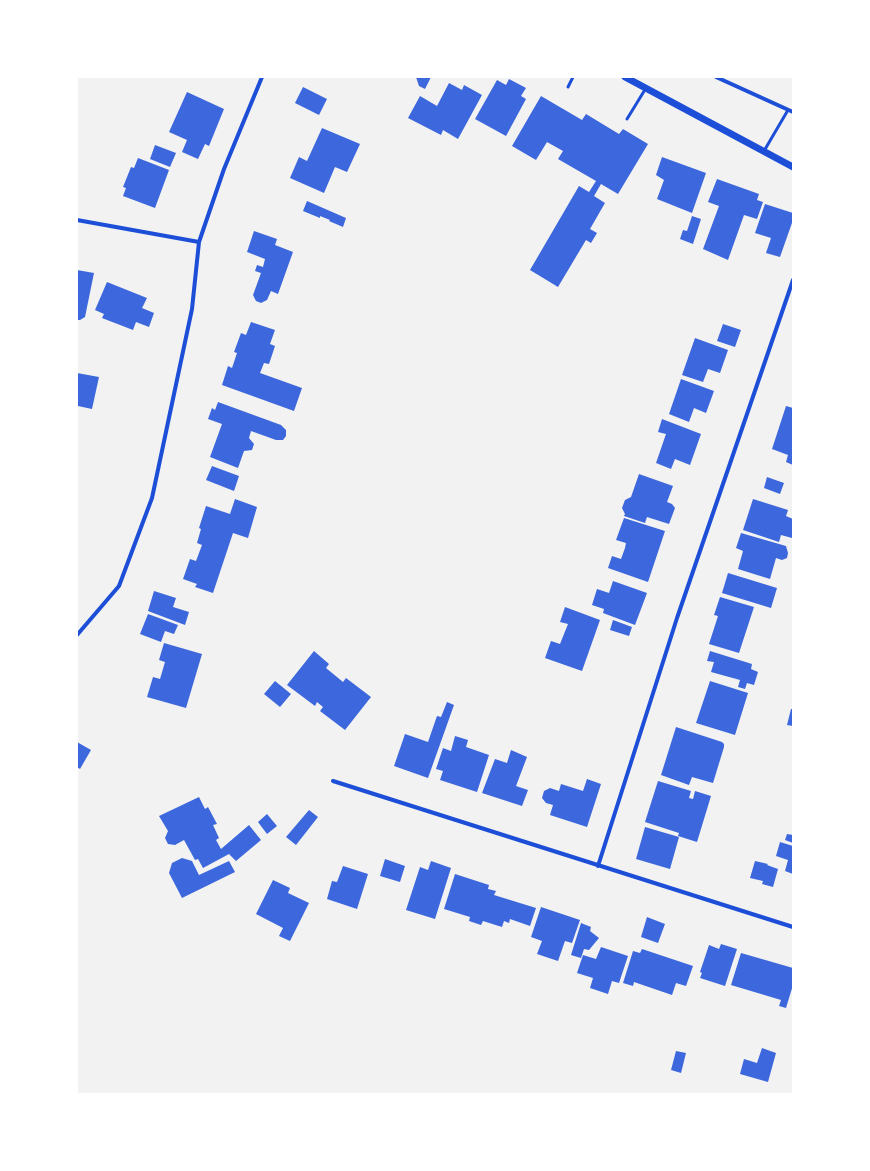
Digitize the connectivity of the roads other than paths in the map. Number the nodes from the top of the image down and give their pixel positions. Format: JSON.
{"nodes":[{"id":1,"x":262,"y":77,"type":"edge"},
{"id":2,"x":573,"y":77,"type":"edge"},
{"id":3,"x":625,"y":77,"type":"edge"},
{"id":4,"x":716,"y":77,"type":"edge"},
{"id":5,"x":568,"y":87,"type":"dead end"},
{"id":6,"x":646,"y":88,"type":"junction"},
{"id":7,"x":788,"y":110,"type":"junction"},
{"id":8,"x":793,"y":112,"type":"edge"},
{"id":9,"x":627,"y":119,"type":"dead end"},
{"id":10,"x":764,"y":151,"type":"junction"},
{"id":11,"x":793,"y":167,"type":"edge"},
{"id":12,"x":77,"y":220,"type":"edge"},
{"id":13,"x":198,"y":242,"type":"junction"},
{"id":14,"x":793,"y":280,"type":"edge"},
{"id":15,"x":77,"y":635,"type":"edge"},
{"id":16,"x":333,"y":781,"type":"dead end"},
{"id":17,"x":598,"y":866,"type":"junction"},
{"id":18,"x":793,"y":927,"type":"edge"}],
"edges":[{"from":1,"to":13,"type":"street"},
{"from":2,"to":5,"type":"lane"},
{"from":3,"to":6,"type":"street"},
{"from":4,"to":7,"type":"street"},
{"from":6,"to":9,"type":"lane"},
{"from":6,"to":10,"type":"street"},
{"from":7,"to":8,"type":"street"},
{"from":7,"to":10,"type":"lane"},
{"from":10,"to":11,"type":"street"},
{"from":12,"to":13,"type":"street"},
{"from":13,"to":15,"type":"street"},
{"from":14,"to":17,"type":"street"},
{"from":16,"to":17,"type":"street"},
{"from":17,"to":18,"type":"street"}]}
